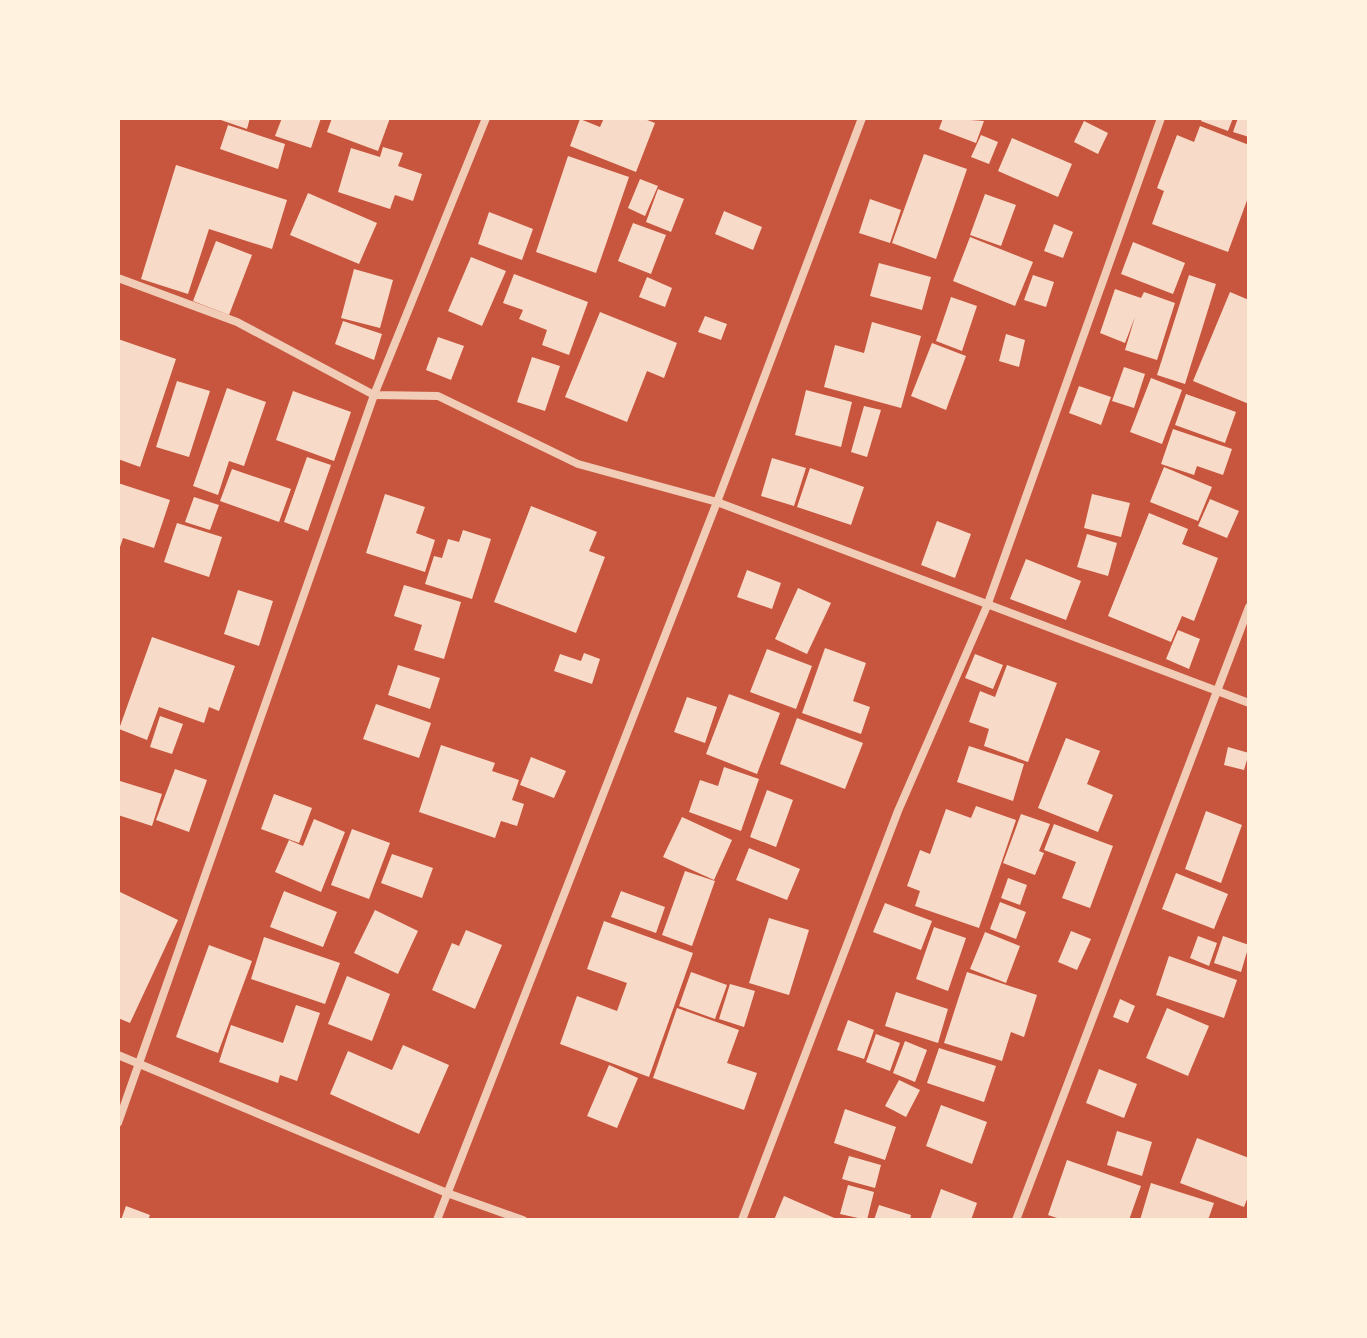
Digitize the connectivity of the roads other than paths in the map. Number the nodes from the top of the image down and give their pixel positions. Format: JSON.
{"nodes":[{"id":1,"x":486,"y":118,"type":"edge"},
{"id":2,"x":862,"y":118,"type":"edge"},
{"id":3,"x":1161,"y":118,"type":"edge"},
{"id":4,"x":118,"y":278,"type":"edge"},
{"id":5,"x":374,"y":395,"type":"junction"},
{"id":6,"x":717,"y":502,"type":"junction"},
{"id":7,"x":987,"y":606,"type":"junction"},
{"id":8,"x":1249,"y":607,"type":"edge"},
{"id":9,"x":1220,"y":691,"type":"junction"},
{"id":10,"x":1249,"y":703,"type":"edge"},
{"id":11,"x":118,"y":1055,"type":"edge"},
{"id":12,"x":140,"y":1064,"type":"junction"},
{"id":13,"x":118,"y":1123,"type":"edge"},
{"id":14,"x":447,"y":1193,"type":"junction"},
{"id":15,"x":437,"y":1220,"type":"edge"},
{"id":16,"x":523,"y":1220,"type":"edge"},
{"id":17,"x":742,"y":1220,"type":"edge"},
{"id":18,"x":1016,"y":1220,"type":"edge"}],
"edges":[{"from":1,"to":5,"type":"street"},
{"from":2,"to":6,"type":"street"},
{"from":3,"to":7,"type":"street"},
{"from":4,"to":5,"type":"street"},
{"from":5,"to":6,"type":"street"},
{"from":5,"to":12,"type":"street"},
{"from":6,"to":7,"type":"street"},
{"from":6,"to":14,"type":"street"},
{"from":7,"to":9,"type":"street"},
{"from":7,"to":17,"type":"street"},
{"from":8,"to":9,"type":"street"},
{"from":9,"to":10,"type":"street"},
{"from":9,"to":18,"type":"street"},
{"from":11,"to":12,"type":"street"},
{"from":12,"to":13,"type":"street"},
{"from":12,"to":14,"type":"street"},
{"from":14,"to":15,"type":"street"},
{"from":14,"to":16,"type":"street"}]}
